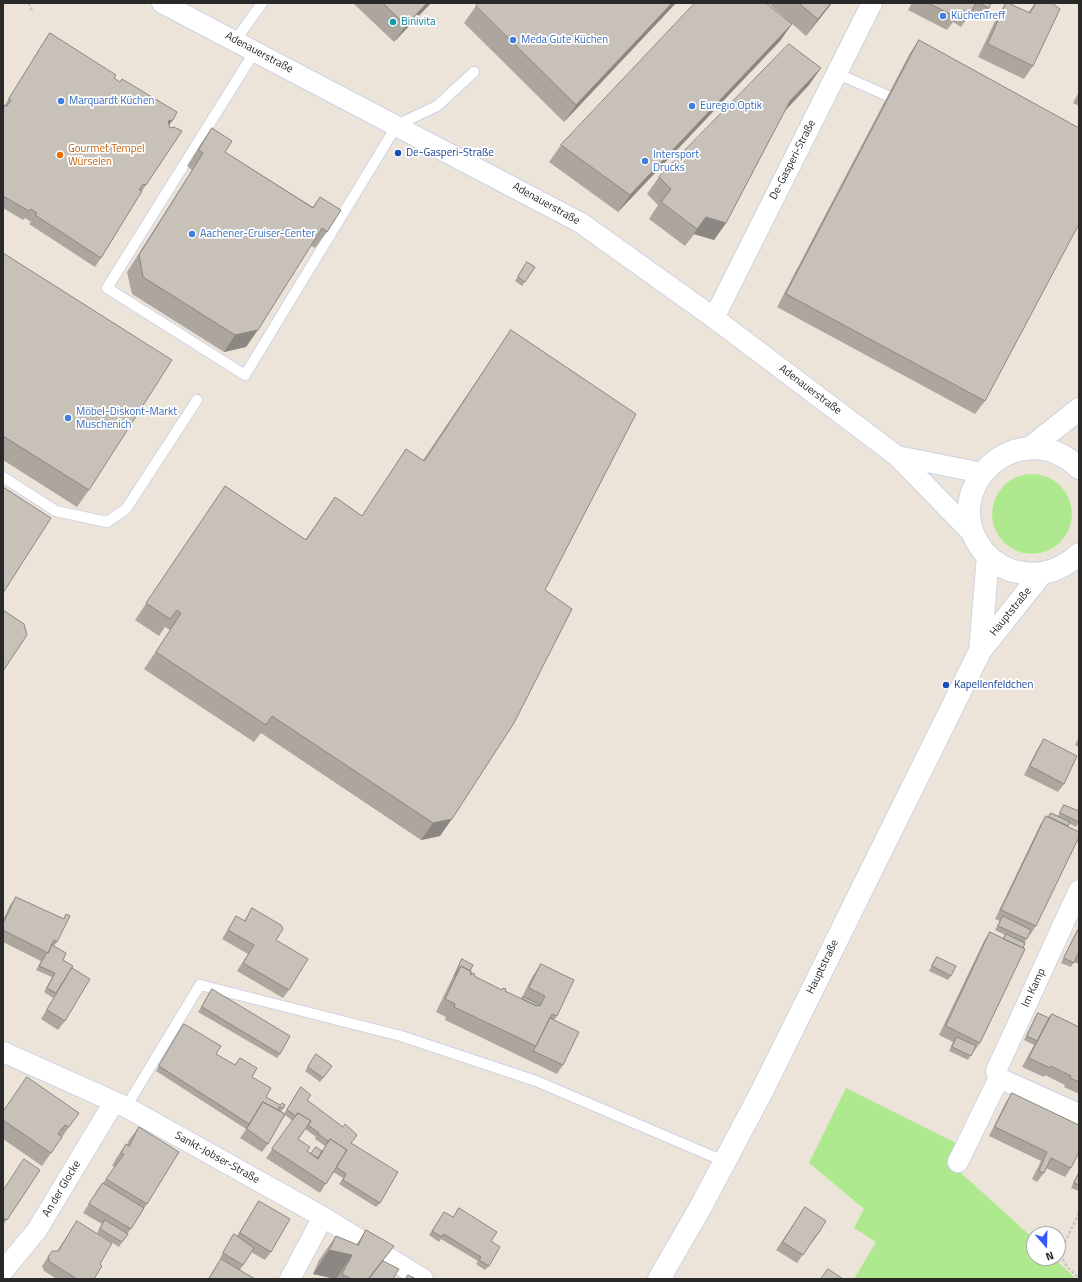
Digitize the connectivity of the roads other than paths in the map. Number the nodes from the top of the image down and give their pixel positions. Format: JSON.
{"nodes":[{"id":1,"x":162,"y":3,"type":"edge"},
{"id":2,"x":262,"y":3,"type":"edge"},
{"id":3,"x":872,"y":3,"type":"edge"},
{"id":4,"x":235,"y":41,"type":"junction"},
{"id":5,"x":255,"y":51,"type":"junction"},
{"id":6,"x":474,"y":72,"type":"dead end"},
{"id":7,"x":836,"y":73,"type":"junction"},
{"id":8,"x":888,"y":96,"type":"edge"},
{"id":9,"x":397,"y":125,"type":"junction"},
{"id":10,"x":714,"y":318,"type":"junction"},
{"id":11,"x":197,"y":400,"type":"dead end"},
{"id":12,"x":1079,"y":409,"type":"edge"},
{"id":13,"x":1030,"y":448,"type":"junction"},
{"id":14,"x":897,"y":456,"type":"junction"},
{"id":15,"x":1079,"y":468,"type":"edge"},
{"id":16,"x":982,"y":473,"type":"junction"},
{"id":17,"x":3,"y":477,"type":"edge"},
{"id":18,"x":974,"y":535,"type":"junction"},
{"id":19,"x":988,"y":556,"type":"junction"},
{"id":20,"x":1076,"y":560,"type":"edge"},
{"id":21,"x":1042,"y":573,"type":"junction"},
{"id":22,"x":980,"y":651,"type":"junction"},
{"id":23,"x":1078,"y":897,"type":"edge"},
{"id":24,"x":3,"y":1052,"type":"edge"},
{"id":25,"x":999,"y":1078,"type":"junction"},
{"id":26,"x":120,"y":1104,"type":"junction"},
{"id":27,"x":1079,"y":1114,"type":"edge"},
{"id":28,"x":726,"y":1162,"type":"junction"},
{"id":29,"x":958,"y":1162,"type":"dead end"},
{"id":30,"x":324,"y":1217,"type":"junction"},
{"id":31,"x":3,"y":1271,"type":"edge"},
{"id":32,"x":290,"y":1279,"type":"edge"},
{"id":33,"x":423,"y":1279,"type":"edge"},
{"id":34,"x":659,"y":1279,"type":"edge"}],
"edges":[{"from":1,"to":4,"type":"street","name":"Adenauerstraße"},
{"from":2,"to":4,"type":"lane"},
{"from":3,"to":7,"type":"street","name":"De-Gasperi-Straße"},
{"from":4,"to":5,"type":"street","name":"Adenauerstraße"},
{"from":5,"to":9,"type":"street","name":"Adenauerstraße"},
{"from":5,"to":9,"type":"lane"},
{"from":6,"to":9,"type":"lane"},
{"from":7,"to":8,"type":"lane"},
{"from":7,"to":10,"type":"street","name":"De-Gasperi-Straße"},
{"from":9,"to":10,"type":"street","name":"Adenauerstraße"},
{"from":10,"to":14,"type":"street","name":"Adenauerstraße"},
{"from":11,"to":17,"type":"lane"},
{"from":12,"to":13,"type":"main road"},
{"from":13,"to":15,"type":"main road"},
{"from":13,"to":16,"type":"main road"},
{"from":14,"to":16,"type":"street","name":"Adenauerstraße"},
{"from":14,"to":18,"type":"street","name":"Adenauerstraße"},
{"from":16,"to":18,"type":"main road"},
{"from":18,"to":19,"type":"main road"},
{"from":19,"to":21,"type":"main road"},
{"from":19,"to":22,"type":"main road","name":"Hauptstraße"},
{"from":20,"to":21,"type":"main road"},
{"from":21,"to":22,"type":"main road","name":"Hauptstraße"},
{"from":22,"to":28,"type":"main road","name":"Hauptstraße"},
{"from":23,"to":25,"type":"street","name":"Im Kamp"},
{"from":24,"to":26,"type":"street","name":"Sankt-Jobser-Straße"},
{"from":25,"to":27,"type":"street"},
{"from":25,"to":29,"type":"street","name":"Im Kamp"},
{"from":26,"to":28,"type":"lane"},
{"from":26,"to":30,"type":"street","name":"Sankt-Jobser-Straße"},
{"from":26,"to":31,"type":"street","name":"An der Glocke"},
{"from":28,"to":34,"type":"main road","name":"Hauptstraße"},
{"from":30,"to":32,"type":"street"},
{"from":30,"to":33,"type":"street","name":"Sankt-Jobser-Straße"}]}
